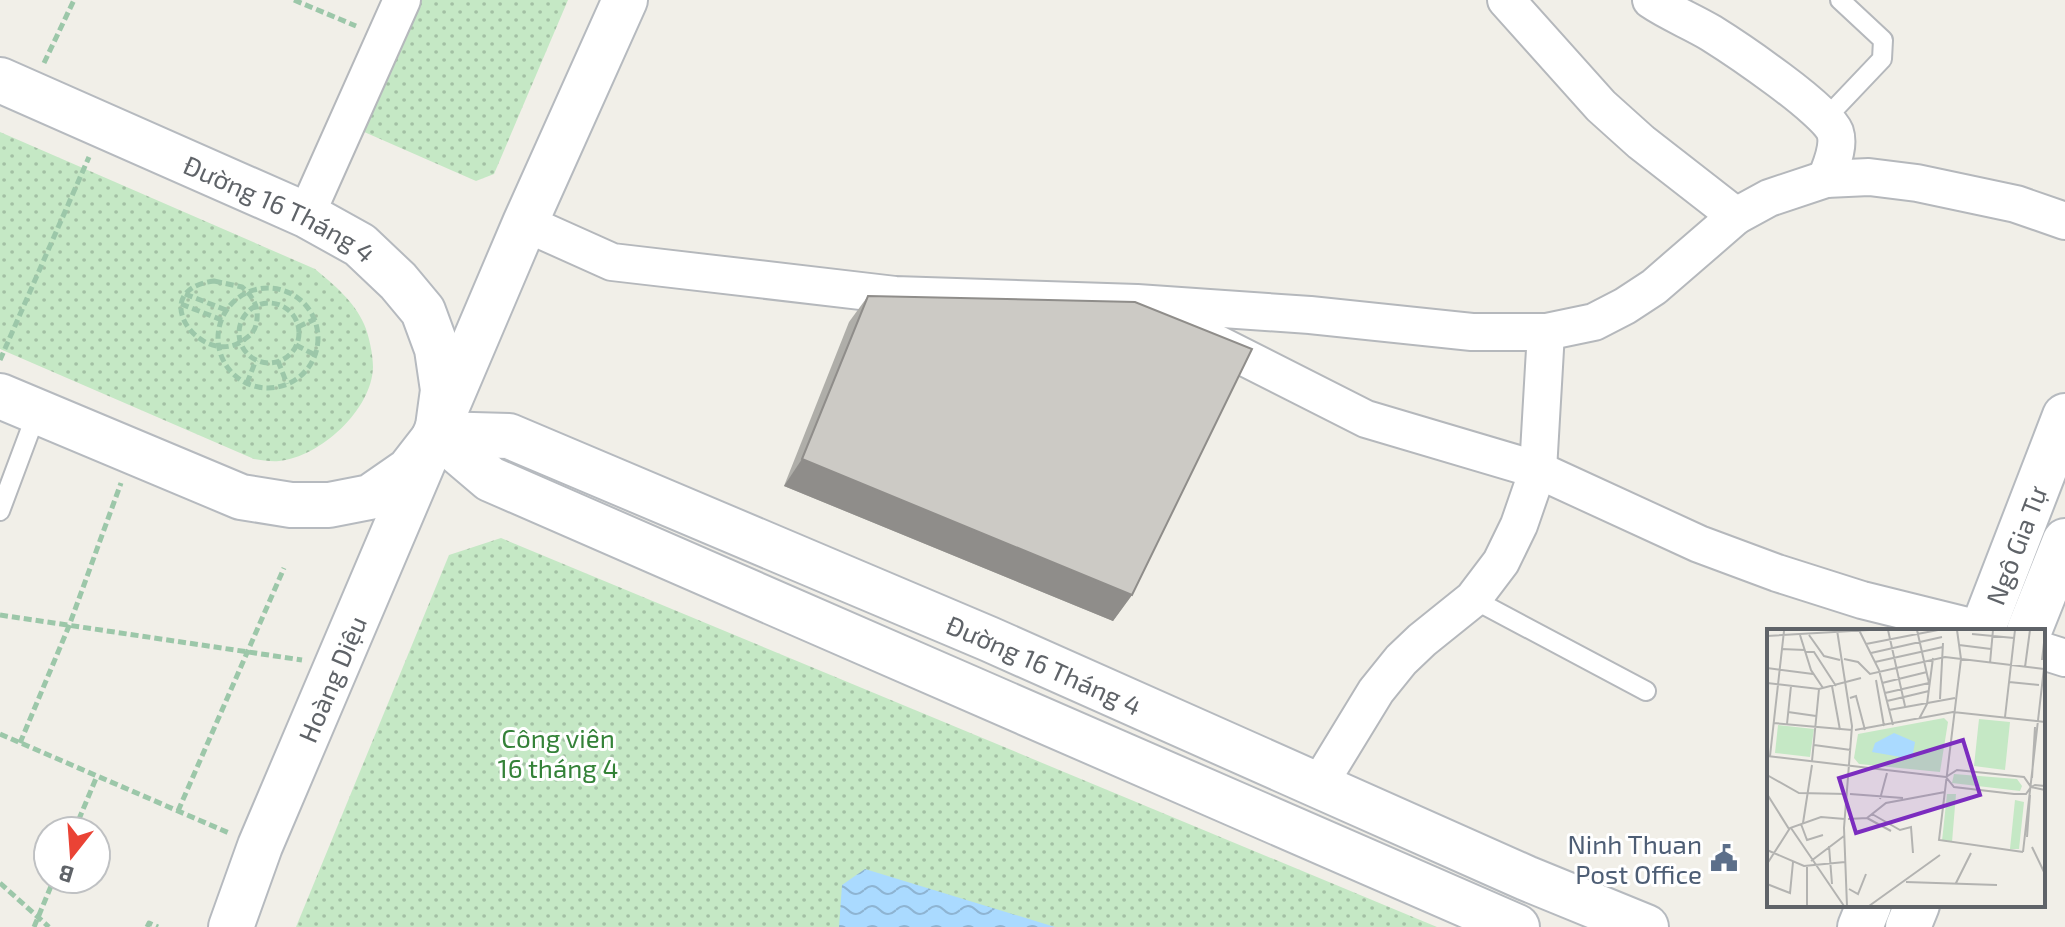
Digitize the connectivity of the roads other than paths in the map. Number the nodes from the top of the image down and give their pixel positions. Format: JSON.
{"nodes":[{"id":1,"x":402,"y":0,"type":"edge"},
{"id":2,"x":625,"y":0,"type":"edge"},
{"id":3,"x":1506,"y":0,"type":"edge"},
{"id":4,"x":1651,"y":0,"type":"edge"},
{"id":5,"x":1840,"y":0,"type":"edge"},
{"id":6,"x":15,"y":87,"type":"edge"},
{"id":7,"x":1825,"y":119,"type":"junction"},
{"id":8,"x":1826,"y":179,"type":"junction"},
{"id":9,"x":306,"y":215,"type":"junction"},
{"id":10,"x":1736,"y":216,"type":"junction"},
{"id":11,"x":2065,"y":221,"type":"edge"},
{"id":12,"x":525,"y":223,"type":"junction"},
{"id":13,"x":1137,"y":303,"type":"junction"},
{"id":14,"x":1546,"y":332,"type":"junction"},
{"id":15,"x":19,"y":404,"type":"edge"},
{"id":16,"x":2065,"y":416,"type":"edge"},
{"id":17,"x":437,"y":434,"type":"junction"},
{"id":18,"x":1538,"y":470,"type":"junction"},
{"id":19,"x":0,"y":511,"type":"edge"},
{"id":20,"x":2065,"y":541,"type":"edge"},
{"id":21,"x":1473,"y":599,"type":"junction"},
{"id":22,"x":1975,"y":629,"type":"edge"},
{"id":23,"x":1984,"y":629,"type":"edge"},
{"id":24,"x":2030,"y":629,"type":"edge"},
{"id":25,"x":989,"y":639,"type":"junction"},
{"id":26,"x":2045,"y":652,"type":"edge"},
{"id":27,"x":2065,"y":658,"type":"edge"},
{"id":28,"x":969,"y":687,"type":"junction"},
{"id":29,"x":1646,"y":691,"type":"dead end"},
{"id":30,"x":1176,"y":724,"type":"junction"},
{"id":31,"x":1158,"y":771,"type":"junction"},
{"id":32,"x":1318,"y":786,"type":"junction"},
{"id":33,"x":1526,"y":878,"type":"junction"},
{"id":34,"x":1868,"y":907,"type":"edge"},
{"id":35,"x":1916,"y":907,"type":"edge"},
{"id":36,"x":1513,"y":925,"type":"edge"},
{"id":37,"x":231,"y":927,"type":"edge"},
{"id":38,"x":1646,"y":927,"type":"edge"},
{"id":39,"x":1860,"y":927,"type":"edge"},
{"id":40,"x":1908,"y":927,"type":"edge"}],
"edges":[{"from":1,"to":9,"type":"street"},
{"from":2,"to":12,"type":"main road"},
{"from":3,"to":10,"type":"street"},
{"from":4,"to":7,"type":"street"},
{"from":5,"to":7,"type":"lane"},
{"from":6,"to":9,"type":"main road","name":"Đường 16 Tháng 4"},
{"from":7,"to":8,"type":"street"},
{"from":8,"to":10,"type":"street"},
{"from":8,"to":11,"type":"street"},
{"from":9,"to":17,"type":"main road","name":"Đường 16 Tháng 4"},
{"from":10,"to":14,"type":"street"},
{"from":12,"to":13,"type":"street"},
{"from":12,"to":17,"type":"main road"},
{"from":13,"to":14,"type":"street"},
{"from":13,"to":18,"type":"street"},
{"from":14,"to":18,"type":"street"},
{"from":15,"to":17,"type":"main road"},
{"from":15,"to":19,"type":"lane"},
{"from":16,"to":23,"type":"main road","name":"Ngô Gia Tự"},
{"from":17,"to":25,"type":"main road","name":"Đường 16 Tháng 4"},
{"from":17,"to":28,"type":"main road","name":"Đường 16 Tháng 4"},
{"from":17,"to":37,"type":"main road","name":"Hoàng Diệu"},
{"from":18,"to":21,"type":"street"},
{"from":18,"to":22,"type":"street"},
{"from":20,"to":24,"type":"main road","name":"Ngô Gia Tự"},
{"from":21,"to":29,"type":"lane"},
{"from":21,"to":32,"type":"street"},
{"from":25,"to":28,"type":"main road"},
{"from":25,"to":30,"type":"main road","name":"Đường 16 Tháng 4"},
{"from":26,"to":27,"type":"street"},
{"from":28,"to":31,"type":"main road","name":"Đường 16 Tháng 4"},
{"from":30,"to":31,"type":"main road"},
{"from":30,"to":32,"type":"main road","name":"Đường 16 Tháng 4"},
{"from":31,"to":36,"type":"main road","name":"Đường 16 Tháng 4"},
{"from":32,"to":33,"type":"main road","name":"Đường 16 Tháng 4"},
{"from":33,"to":36,"type":"main road"},
{"from":33,"to":38,"type":"main road","name":"Đường 16 Tháng 4"},
{"from":34,"to":39,"type":"main road"},
{"from":35,"to":40,"type":"main road"}]}
